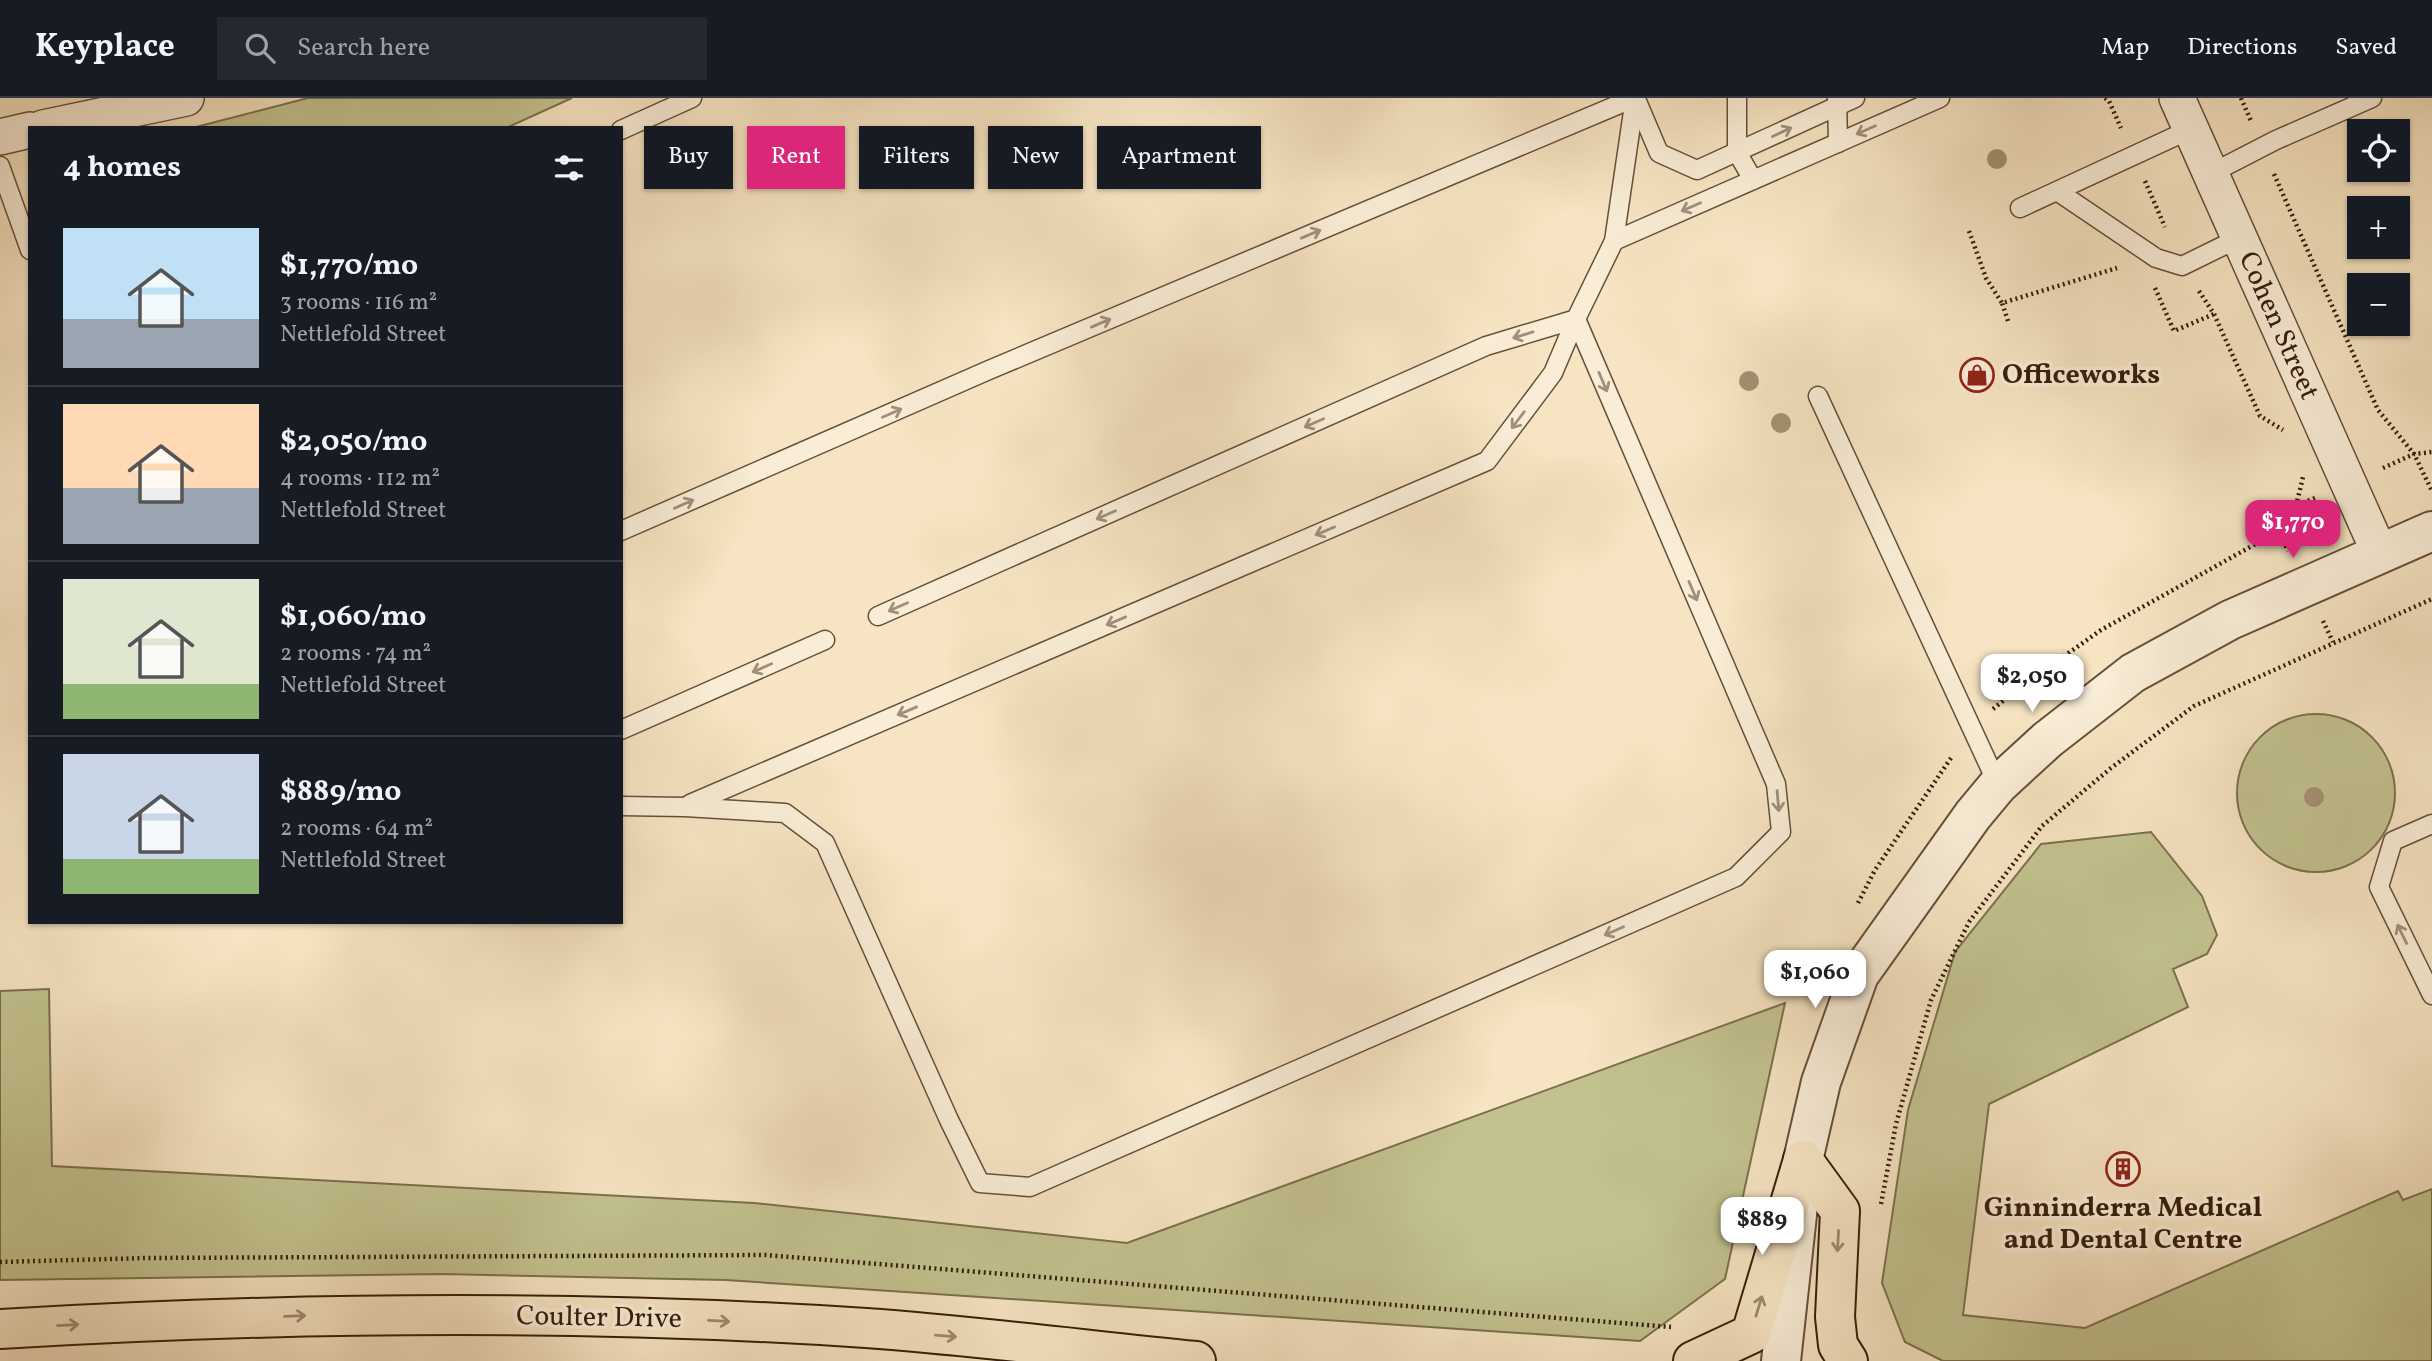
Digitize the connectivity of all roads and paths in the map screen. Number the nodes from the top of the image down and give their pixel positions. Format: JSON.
{"nodes":[{"id":1,"x":186,"y":98,"type":"edge"},
{"id":2,"x":692,"y":98,"type":"edge"},
{"id":3,"x":1635,"y":98,"type":"edge"},
{"id":4,"x":1737,"y":98,"type":"edge"},
{"id":5,"x":1855,"y":98,"type":"edge"},
{"id":6,"x":1940,"y":98,"type":"edge"},
{"id":7,"x":2177,"y":98,"type":"edge"},
{"id":8,"x":2241,"y":98,"type":"edge"},
{"id":9,"x":2372,"y":98,"type":"edge"},
{"id":10,"x":1837,"y":102,"type":"edge"},
{"id":11,"x":53,"y":126,"type":"edge"},
{"id":12,"x":623,"y":129,"type":"edge"},
{"id":13,"x":2191,"y":129,"type":"junction"},
{"id":14,"x":28,"y":130,"type":"edge"},
{"id":15,"x":0,"y":137,"type":"edge"},
{"id":16,"x":1838,"y":143,"type":"junction"},
{"id":17,"x":2263,"y":148,"type":"junction"},
{"id":18,"x":1737,"y":152,"type":"junction"},
{"id":19,"x":0,"y":166,"type":"edge"},
{"id":20,"x":2210,"y":174,"type":"junction"},
{"id":21,"x":1753,"y":180,"type":"junction"},
{"id":22,"x":2057,"y":191,"type":"junction"},
{"id":23,"x":2020,"y":208,"type":"dead end"},
{"id":24,"x":1969,"y":231,"type":"dead end"},
{"id":25,"x":2239,"y":238,"type":"junction"},
{"id":26,"x":1614,"y":241,"type":"junction"},
{"id":27,"x":28,"y":244,"type":"edge"},
{"id":28,"x":2182,"y":266,"type":"junction"},
{"id":29,"x":2118,"y":268,"type":"dead end"},
{"id":30,"x":2154,"y":284,"type":"dead end"},
{"id":31,"x":2002,"y":303,"type":"junction"},
{"id":32,"x":2214,"y":314,"type":"junction"},
{"id":33,"x":1576,"y":319,"type":"junction"},
{"id":34,"x":2008,"y":321,"type":"dead end"},
{"id":35,"x":1818,"y":396,"type":"dead end"},
{"id":36,"x":2293,"y":436,"type":"dead end"},
{"id":37,"x":2432,"y":452,"type":"edge"},
{"id":38,"x":2414,"y":454,"type":"junction"},
{"id":39,"x":2303,"y":476,"type":"dead end"},
{"id":40,"x":2432,"y":492,"type":"edge"},
{"id":41,"x":623,"y":530,"type":"edge"},
{"id":42,"x":2432,"y":531,"type":"edge"},
{"id":43,"x":2380,"y":554,"type":"junction"},
{"id":44,"x":2432,"y":599,"type":"edge"},
{"id":45,"x":878,"y":616,"type":"dead end"},
{"id":46,"x":825,"y":640,"type":"dead end"},
{"id":47,"x":1972,"y":727,"type":"junction"},
{"id":48,"x":623,"y":729,"type":"edge"},
{"id":49,"x":1998,"y":785,"type":"junction"},
{"id":50,"x":623,"y":806,"type":"edge"},
{"id":51,"x":685,"y":807,"type":"junction"},
{"id":52,"x":2432,"y":824,"type":"edge"},
{"id":53,"x":1857,"y":905,"type":"dead end"},
{"id":54,"x":2432,"y":995,"type":"edge"},
{"id":55,"x":1803,"y":1160,"type":"junction"},
{"id":56,"x":1880,"y":1206,"type":"dead end"},
{"id":57,"x":0,"y":1262,"type":"edge"},
{"id":58,"x":0,"y":1329,"type":"edge"},
{"id":59,"x":1686,"y":1344,"type":"edge"},
{"id":60,"x":1196,"y":1361,"type":"edge"},
{"id":61,"x":1780,"y":1361,"type":"edge"},
{"id":62,"x":1847,"y":1361,"type":"edge"}],
"edges":[{"from":1,"to":11,"type":"street"},
{"from":2,"to":12,"type":"lane"},
{"from":3,"to":18,"type":"lane"},
{"from":3,"to":26,"type":"lane"},
{"from":41,"to":3,"type":"lane","one_way":true},
{"from":4,"to":18,"type":"lane"},
{"from":5,"to":10,"type":"lane"},
{"from":6,"to":16,"type":"lane","one_way":true},
{"from":7,"to":13,"type":"street","name":"Cohen Street"},
{"from":8,"to":17,"type":"path"},
{"from":9,"to":17,"type":"lane"},
{"from":10,"to":16,"type":"lane"},
{"from":18,"to":10,"type":"lane","one_way":true},
{"from":13,"to":20,"type":"street","name":"Cohen Street"},
{"from":13,"to":22,"type":"lane"},
{"from":14,"to":15,"type":"street"},
{"from":16,"to":21,"type":"lane"},
{"from":17,"to":20,"type":"lane"},
{"from":17,"to":38,"type":"path"},
{"from":18,"to":21,"type":"lane"},
{"from":19,"to":27,"type":"lane"},
{"from":20,"to":25,"type":"street","name":"Cohen Street"},
{"from":21,"to":26,"type":"lane","one_way":true},
{"from":22,"to":23,"type":"lane"},
{"from":22,"to":28,"type":"lane"},
{"from":24,"to":31,"type":"path"},
{"from":25,"to":28,"type":"lane"},
{"from":25,"to":43,"type":"street","name":"Cohen Street"},
{"from":26,"to":33,"type":"lane"},
{"from":28,"to":32,"type":"path"},
{"from":29,"to":31,"type":"path"},
{"from":30,"to":32,"type":"path"},
{"from":31,"to":34,"type":"path"},
{"from":32,"to":36,"type":"path"},
{"from":33,"to":45,"type":"lane","one_way":true},
{"from":33,"to":51,"type":"lane","one_way":true},
{"from":33,"to":51,"type":"lane","one_way":true},
{"from":35,"to":47,"type":"lane"},
{"from":37,"to":38,"type":"path"},
{"from":38,"to":40,"type":"path"},
{"from":39,"to":47,"type":"path"},
{"from":42,"to":43,"type":"street"},
{"from":43,"to":49,"type":"street"},
{"from":44,"to":56,"type":"path"},
{"from":46,"to":48,"type":"lane","one_way":true},
{"from":47,"to":49,"type":"lane"},
{"from":47,"to":53,"type":"path"},
{"from":49,"to":55,"type":"street"},
{"from":50,"to":51,"type":"lane"},
{"from":54,"to":52,"type":"lane","one_way":true},
{"from":59,"to":55,"type":"main road","one_way":true},
{"from":55,"to":61,"type":"street"},
{"from":55,"to":62,"type":"main road","one_way":true},
{"from":57,"to":59,"type":"path"},
{"from":58,"to":60,"type":"main road","name":"Coulter Drive","one_way":true}]}
